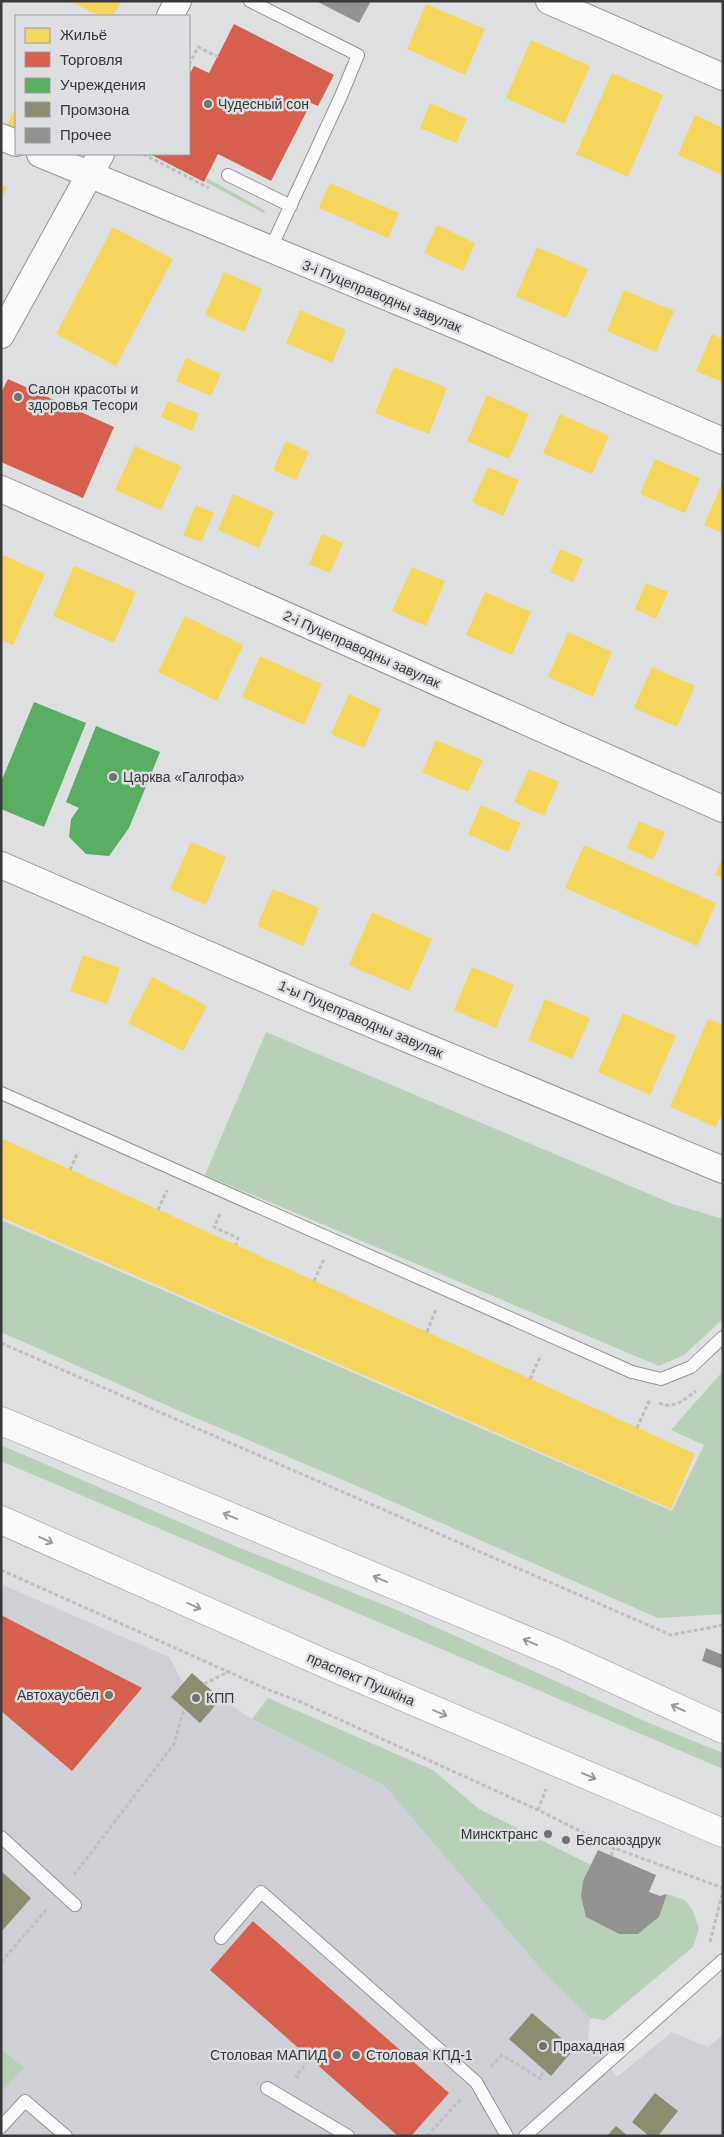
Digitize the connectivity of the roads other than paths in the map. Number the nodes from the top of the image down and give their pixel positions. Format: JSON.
{"nodes":[{"id":1,"x":178,"y":1,"type":"edge"},
{"id":2,"x":250,"y":1,"type":"edge"},
{"id":3,"x":548,"y":1,"type":"edge"},
{"id":4,"x":171,"y":15,"type":"edge"},
{"id":5,"x":723,"y":77,"type":"edge"},
{"id":6,"x":1,"y":137,"type":"edge"},
{"id":7,"x":15,"y":144,"type":"edge"},
{"id":8,"x":46,"y":155,"type":"edge"},
{"id":9,"x":95,"y":164,"type":"edge"},
{"id":10,"x":228,"y":175,"type":"dead end"},
{"id":11,"x":291,"y":206,"type":"junction"},
{"id":12,"x":270,"y":250,"type":"junction"},
{"id":13,"x":1,"y":336,"type":"edge"},
{"id":14,"x":723,"y":441,"type":"edge"},
{"id":15,"x":1,"y":489,"type":"edge"},
{"id":16,"x":723,"y":809,"type":"edge"},
{"id":17,"x":1,"y":865,"type":"edge"},
{"id":18,"x":1,"y":1093,"type":"edge"},
{"id":19,"x":723,"y":1170,"type":"edge"},
{"id":20,"x":723,"y":1337,"type":"edge"},
{"id":21,"x":1,"y":1421,"type":"edge"},
{"id":22,"x":1,"y":1520,"type":"edge"},
{"id":23,"x":723,"y":1729,"type":"edge"},
{"id":24,"x":723,"y":1833,"type":"edge"},
{"id":25,"x":1,"y":1837,"type":"edge"},
{"id":26,"x":75,"y":1905,"type":"dead end"},
{"id":27,"x":221,"y":1938,"type":"dead end"},
{"id":28,"x":723,"y":1960,"type":"edge"},
{"id":29,"x":268,"y":2088,"type":"dead end"},
{"id":30,"x":1,"y":2127,"type":"edge"},
{"id":31,"x":66,"y":2136,"type":"edge"},
{"id":32,"x":348,"y":2136,"type":"edge"},
{"id":33,"x":508,"y":2136,"type":"edge"},
{"id":34,"x":525,"y":2136,"type":"edge"}],
"edges":[{"from":1,"to":4,"type":"street"},
{"from":2,"to":11,"type":"lane"},
{"from":3,"to":5,"type":"street"},
{"from":6,"to":7,"type":"street"},
{"from":8,"to":9,"type":"street","name":"3-і Пуцеправодны завулак"},
{"from":9,"to":12,"type":"street","name":"3-і Пуцеправодны завулак"},
{"from":9,"to":13,"type":"street"},
{"from":10,"to":11,"type":"lane"},
{"from":11,"to":12,"type":"lane"},
{"from":12,"to":14,"type":"street","name":"3-і Пуцеправодны завулак"},
{"from":15,"to":16,"type":"street","name":"2-і Пуцеправодны завулак"},
{"from":17,"to":19,"type":"street","name":"1-ы Пуцеправодны завулак"},
{"from":18,"to":20,"type":"lane"},
{"from":23,"to":21,"type":"main road","one_way":true},
{"from":22,"to":24,"type":"main road","name":"праспект Пушкіна","one_way":true},
{"from":25,"to":26,"type":"lane"},
{"from":27,"to":33,"type":"lane"},
{"from":28,"to":34,"type":"lane"},
{"from":29,"to":32,"type":"lane"},
{"from":30,"to":31,"type":"lane"}]}
